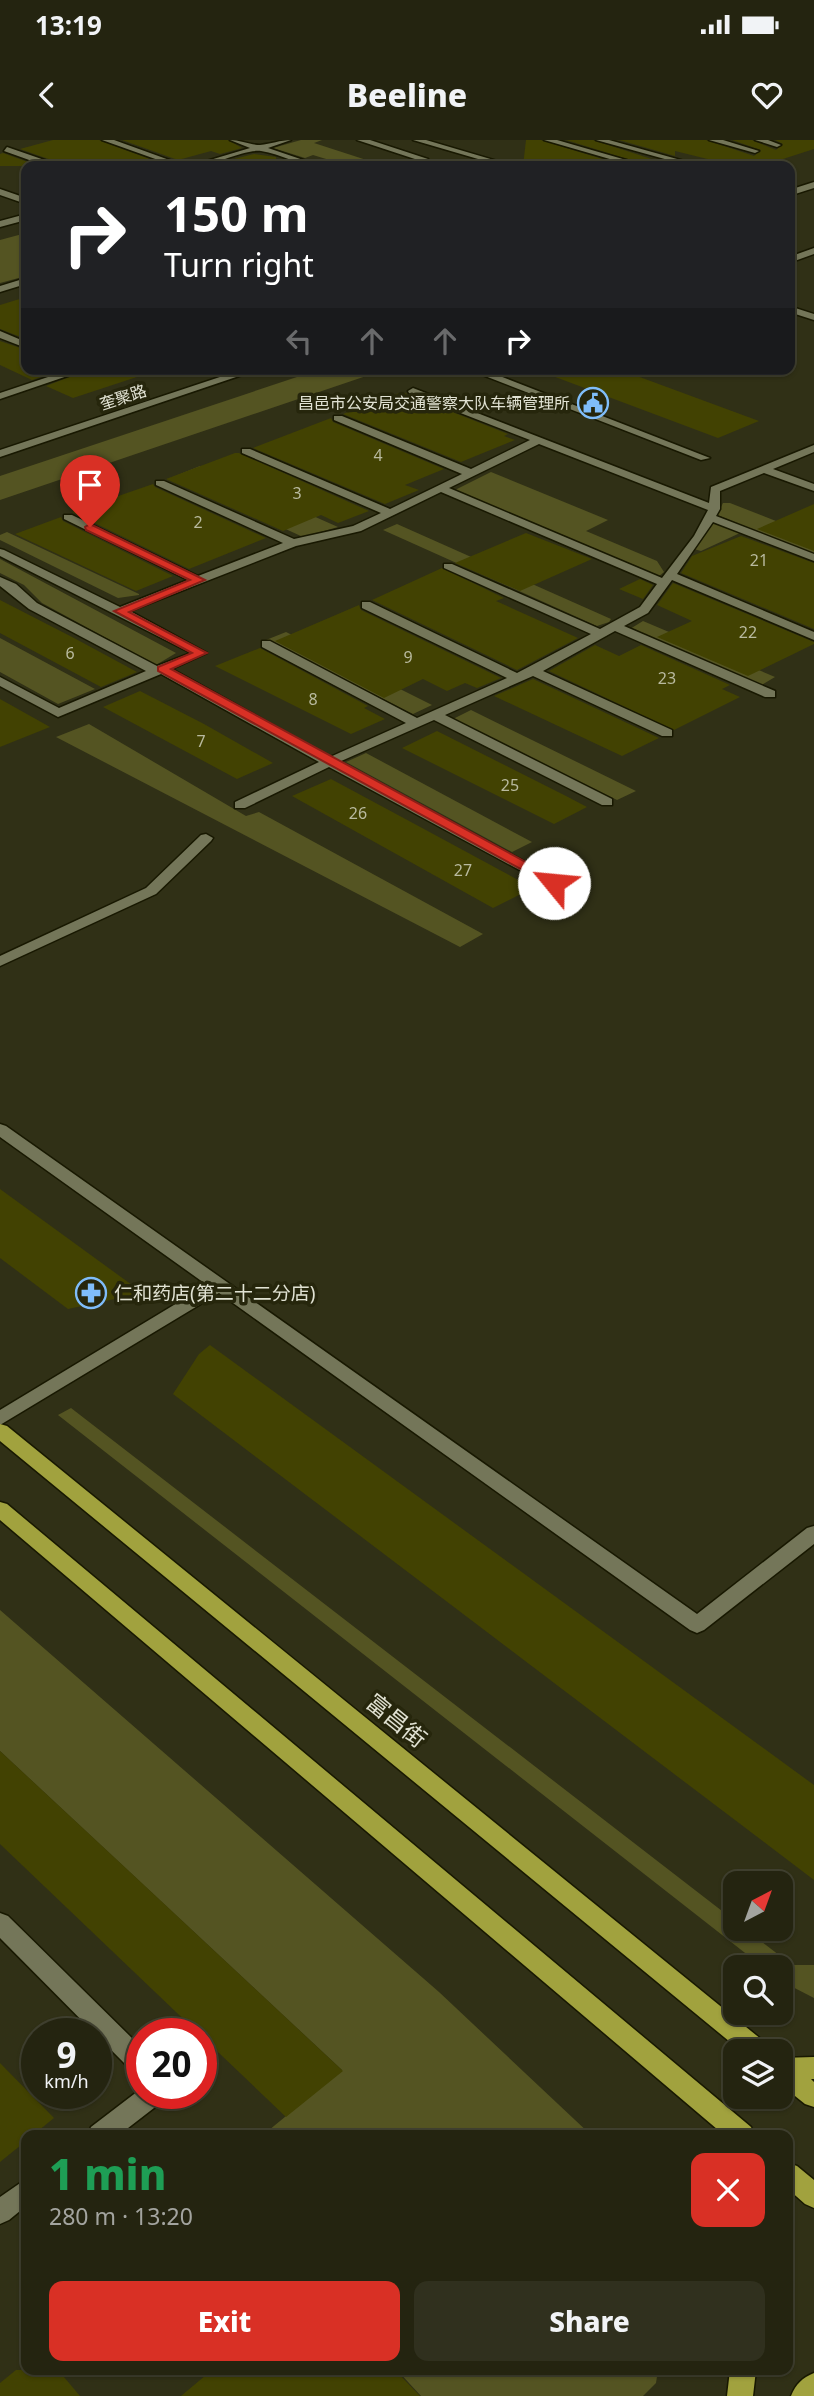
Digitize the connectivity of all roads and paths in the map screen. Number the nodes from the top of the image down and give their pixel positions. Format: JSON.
{"nodes":[{"id":1,"x":106,"y":140,"type":"edge"},
{"id":2,"x":234,"y":140,"type":"edge"},
{"id":3,"x":288,"y":140,"type":"edge"},
{"id":4,"x":360,"y":140,"type":"edge"},
{"id":5,"x":416,"y":140,"type":"edge"},
{"id":6,"x":548,"y":140,"type":"edge"},
{"id":7,"x":600,"y":140,"type":"edge"},
{"id":8,"x":713,"y":140,"type":"edge"},
{"id":9,"x":759,"y":140,"type":"edge"},
{"id":10,"x":777,"y":145,"type":"dead end"},
{"id":11,"x":259,"y":148,"type":"junction"},
{"id":12,"x":7,"y":149,"type":"dead end"},
{"id":13,"x":453,"y":150,"type":"junction"},
{"id":14,"x":755,"y":151,"type":"dead end"},
{"id":15,"x":424,"y":159,"type":"junction"},
{"id":16,"x":487,"y":160,"type":"junction"},
{"id":17,"x":39,"y":161,"type":"edge"},
{"id":18,"x":167,"y":161,"type":"edge"},
{"id":19,"x":212,"y":161,"type":"edge"},
{"id":20,"x":301,"y":161,"type":"edge"},
{"id":21,"x":417,"y":161,"type":"edge"},
{"id":22,"x":483,"y":161,"type":"edge"},
{"id":23,"x":491,"y":161,"type":"edge"},
{"id":24,"x":625,"y":161,"type":"edge"},
{"id":25,"x":680,"y":161,"type":"edge"},
{"id":26,"x":814,"y":185,"type":"edge"},
{"id":27,"x":795,"y":191,"type":"edge"},
{"id":28,"x":0,"y":192,"type":"edge"},
{"id":29,"x":21,"y":199,"type":"edge"},
{"id":30,"x":21,"y":218,"type":"edge"},
{"id":31,"x":0,"y":224,"type":"edge"},
{"id":32,"x":814,"y":251,"type":"edge"},
{"id":33,"x":795,"y":258,"type":"edge"},
{"id":34,"x":21,"y":284,"type":"edge"},
{"id":35,"x":0,"y":289,"type":"edge"},
{"id":36,"x":795,"y":311,"type":"edge"},
{"id":37,"x":814,"y":317,"type":"edge"},
{"id":38,"x":0,"y":334,"type":"edge"},
{"id":39,"x":21,"y":343,"type":"edge"},
{"id":40,"x":65,"y":375,"type":"edge"},
{"id":41,"x":237,"y":375,"type":"edge"},
{"id":42,"x":488,"y":375,"type":"edge"},
{"id":43,"x":413,"y":391,"type":"dead end"},
{"id":44,"x":0,"y":396,"type":"edge"},
{"id":45,"x":338,"y":418,"type":"dead end"},
{"id":46,"x":538,"y":440,"type":"junction"},
{"id":47,"x":814,"y":448,"type":"edge"},
{"id":48,"x":246,"y":451,"type":"dead end"},
{"id":49,"x":0,"y":454,"type":"edge"},
{"id":50,"x":705,"y":458,"type":"dead end"},
{"id":51,"x":764,"y":469,"type":"junction"},
{"id":52,"x":470,"y":473,"type":"junction"},
{"id":53,"x":160,"y":482,"type":"dead end"},
{"id":54,"x":440,"y":488,"type":"junction"},
{"id":55,"x":814,"y":488,"type":"edge"},
{"id":56,"x":391,"y":513,"type":"junction"},
{"id":57,"x":711,"y":513,"type":"junction"},
{"id":58,"x":68,"y":517,"type":"dead end"},
{"id":59,"x":293,"y":543,"type":"junction"},
{"id":60,"x":0,"y":552,"type":"edge"},
{"id":61,"x":814,"y":558,"type":"edge"},
{"id":62,"x":448,"y":566,"type":"dead end"},
{"id":63,"x":667,"y":579,"type":"junction"},
{"id":64,"x":199,"y":580,"type":"junction"},
{"id":65,"x":0,"y":581,"type":"edge"},
{"id":66,"x":366,"y":605,"type":"dead end"},
{"id":67,"x":120,"y":611,"type":"junction"},
{"id":68,"x":614,"y":626,"type":"junction"},
{"id":69,"x":600,"y":634,"type":"junction"},
{"id":70,"x":814,"y":636,"type":"edge"},
{"id":71,"x":266,"y":644,"type":"dead end"},
{"id":72,"x":159,"y":670,"type":"junction"},
{"id":73,"x":533,"y":671,"type":"junction"},
{"id":74,"x":517,"y":678,"type":"junction"},
{"id":75,"x":0,"y":681,"type":"edge"},
{"id":76,"x":770,"y":695,"type":"dead end"},
{"id":77,"x":433,"y":715,"type":"junction"},
{"id":78,"x":417,"y":723,"type":"junction"},
{"id":79,"x":667,"y":733,"type":"dead end"},
{"id":80,"x":330,"y":762,"type":"junction"},
{"id":81,"x":607,"y":802,"type":"dead end"},
{"id":82,"x":240,"y":805,"type":"dead end"},
{"id":83,"x":205,"y":838,"type":"dead end"},
{"id":84,"x":554,"y":883,"type":"dead end"},
{"id":85,"x":0,"y":961,"type":"edge"},
{"id":86,"x":0,"y":1129,"type":"edge"},
{"id":87,"x":220,"y":1285,"type":"junction"},
{"id":88,"x":0,"y":1419,"type":"edge"},
{"id":89,"x":0,"y":1432,"type":"edge"},
{"id":90,"x":3,"y":1516,"type":"edge"},
{"id":91,"x":814,"y":1533,"type":"edge"},
{"id":92,"x":0,"y":1923,"type":"edge"},
{"id":93,"x":744,"y":2039,"type":"edge"},
{"id":94,"x":126,"y":2048,"type":"edge"},
{"id":95,"x":814,"y":2068,"type":"edge"},
{"id":96,"x":793,"y":2069,"type":"edge"},
{"id":97,"x":793,"y":2079,"type":"edge"},
{"id":98,"x":814,"y":2096,"type":"edge"},
{"id":99,"x":133,"y":2109,"type":"edge"},
{"id":100,"x":106,"y":2130,"type":"edge"},
{"id":101,"x":732,"y":2130,"type":"edge"},
{"id":102,"x":793,"y":2178,"type":"edge"},
{"id":103,"x":21,"y":2195,"type":"edge"},
{"id":104,"x":814,"y":2196,"type":"edge"},
{"id":105,"x":0,"y":2211,"type":"edge"},
{"id":106,"x":742,"y":2375,"type":"edge"},
{"id":107,"x":814,"y":2386,"type":"edge"},
{"id":108,"x":740,"y":2396,"type":"edge"},
{"id":109,"x":804,"y":2396,"type":"edge"}],
"edges":[{"from":1,"to":18,"type":"street"},
{"from":2,"to":11,"type":"street"},
{"from":3,"to":11,"type":"street"},
{"from":4,"to":15,"type":"street"},
{"from":5,"to":13,"type":"street"},
{"from":6,"to":24,"type":"street"},
{"from":7,"to":25,"type":"street"},
{"from":8,"to":14,"type":"street"},
{"from":9,"to":10,"type":"street"},
{"from":11,"to":19,"type":"street"},
{"from":11,"to":20,"type":"street"},
{"from":12,"to":17,"type":"street"},
{"from":13,"to":15,"type":"street"},
{"from":13,"to":16,"type":"street"},
{"from":15,"to":21,"type":"street"},
{"from":16,"to":22,"type":"street"},
{"from":16,"to":23,"type":"street"},
{"from":26,"to":27,"type":"street"},
{"from":28,"to":29,"type":"street"},
{"from":30,"to":31,"type":"street"},
{"from":32,"to":33,"type":"street"},
{"from":34,"to":35,"type":"street"},
{"from":36,"to":37,"type":"street"},
{"from":38,"to":39,"type":"street"},
{"from":40,"to":44,"type":"street"},
{"from":41,"to":49,"type":"street","name":"奎聚路"},
{"from":42,"to":50,"type":"street"},
{"from":43,"to":46,"type":"street"},
{"from":45,"to":52,"type":"street"},
{"from":46,"to":52,"type":"street"},
{"from":46,"to":57,"type":"street"},
{"from":47,"to":51,"type":"street"},
{"from":48,"to":56,"type":"street"},
{"from":51,"to":55,"type":"street"},
{"from":51,"to":57,"type":"street"},
{"from":52,"to":54,"type":"street"},
{"from":53,"to":59,"type":"street"},
{"from":54,"to":56,"type":"street"},
{"from":54,"to":63,"type":"street"},
{"from":56,"to":59,"type":"street"},
{"from":57,"to":61,"type":"street"},
{"from":57,"to":63,"type":"street"},
{"from":58,"to":64,"type":"street"},
{"from":59,"to":64,"type":"street"},
{"from":60,"to":67,"type":"street"},
{"from":62,"to":69,"type":"street"},
{"from":63,"to":68,"type":"street"},
{"from":63,"to":70,"type":"street"},
{"from":64,"to":67,"type":"street"},
{"from":65,"to":72,"type":"street"},
{"from":66,"to":74,"type":"street"},
{"from":67,"to":72,"type":"street"},
{"from":68,"to":69,"type":"street"},
{"from":68,"to":76,"type":"street"},
{"from":69,"to":73,"type":"street"},
{"from":71,"to":78,"type":"street"},
{"from":72,"to":75,"type":"street"},
{"from":72,"to":80,"type":"street"},
{"from":73,"to":74,"type":"street"},
{"from":73,"to":79,"type":"street"},
{"from":74,"to":77,"type":"street"},
{"from":77,"to":78,"type":"street"},
{"from":77,"to":81,"type":"street"},
{"from":78,"to":80,"type":"street"},
{"from":80,"to":82,"type":"street"},
{"from":80,"to":84,"type":"street"},
{"from":83,"to":85,"type":"street"},
{"from":86,"to":87,"type":"street"},
{"from":87,"to":88,"type":"street"},
{"from":87,"to":91,"type":"street"},
{"from":89,"to":93,"type":"main road","name":"富昌街"},
{"from":90,"to":101,"type":"main road"},
{"from":92,"to":94,"type":"street"},
{"from":95,"to":96,"type":"main road"},
{"from":97,"to":98,"type":"main road"},
{"from":99,"to":100,"type":"street"},
{"from":102,"to":104,"type":"main road"},
{"from":103,"to":105,"type":"street"},
{"from":106,"to":108,"type":"main road"},
{"from":107,"to":109,"type":"main road"}]}
